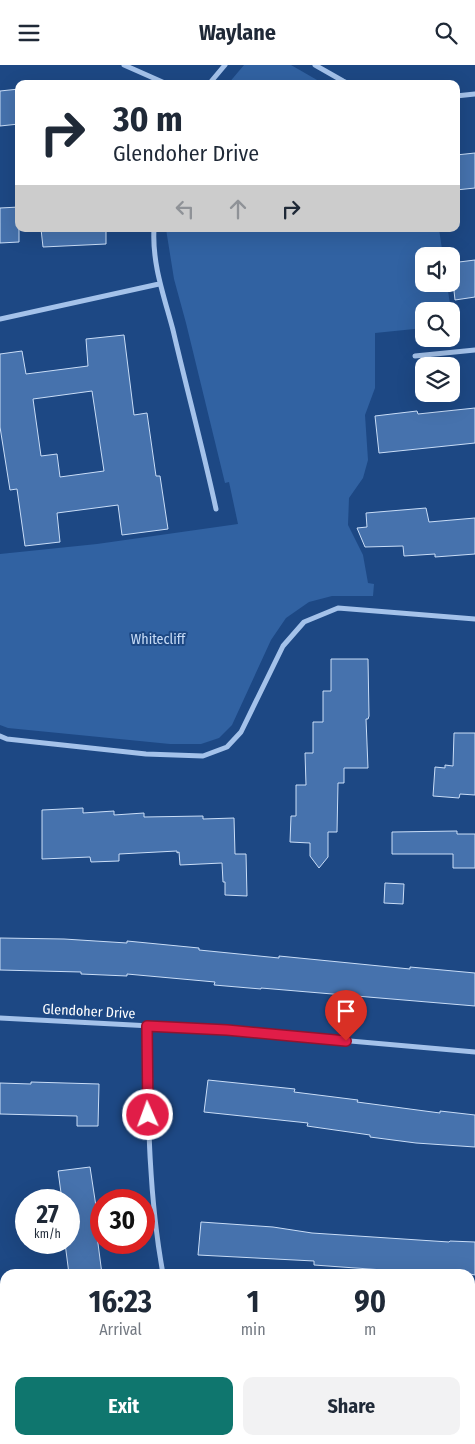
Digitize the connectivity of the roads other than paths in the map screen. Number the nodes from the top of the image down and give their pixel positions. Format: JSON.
{"nodes":[{"id":1,"x":124,"y":65,"type":"edge"},
{"id":2,"x":225,"y":65,"type":"edge"},
{"id":3,"x":314,"y":65,"type":"edge"},
{"id":4,"x":158,"y":80,"type":"edge"},
{"id":5,"x":212,"y":80,"type":"edge"},
{"id":6,"x":340,"y":80,"type":"edge"},
{"id":7,"x":475,"y":94,"type":"edge"},
{"id":8,"x":460,"y":96,"type":"edge"},
{"id":9,"x":154,"y":232,"type":"edge"},
{"id":10,"x":159,"y":284,"type":"junction"},
{"id":11,"x":0,"y":319,"type":"edge"},
{"id":12,"x":475,"y":350,"type":"edge"},
{"id":13,"x":415,"y":357,"type":"dead end"},
{"id":14,"x":216,"y":509,"type":"dead end"},
{"id":15,"x":475,"y":619,"type":"edge"},
{"id":16,"x":0,"y":737,"type":"edge"},
{"id":17,"x":0,"y":1018,"type":"edge"},
{"id":18,"x":147,"y":1026,"type":"junction"},
{"id":19,"x":475,"y":1052,"type":"edge"},
{"id":20,"x":162,"y":1269,"type":"edge"}],
"edges":[{"from":1,"to":4,"type":"street"},
{"from":2,"to":5,"type":"street"},
{"from":3,"to":6,"type":"street"},
{"from":7,"to":8,"type":"street"},
{"from":9,"to":10,"type":"street"},
{"from":10,"to":11,"type":"street"},
{"from":10,"to":14,"type":"street"},
{"from":12,"to":13,"type":"street"},
{"from":15,"to":16,"type":"street"},
{"from":17,"to":18,"type":"street","name":"Glendoher Drive"},
{"from":18,"to":19,"type":"street","name":"Glendoher Drive"},
{"from":18,"to":20,"type":"street"}]}
